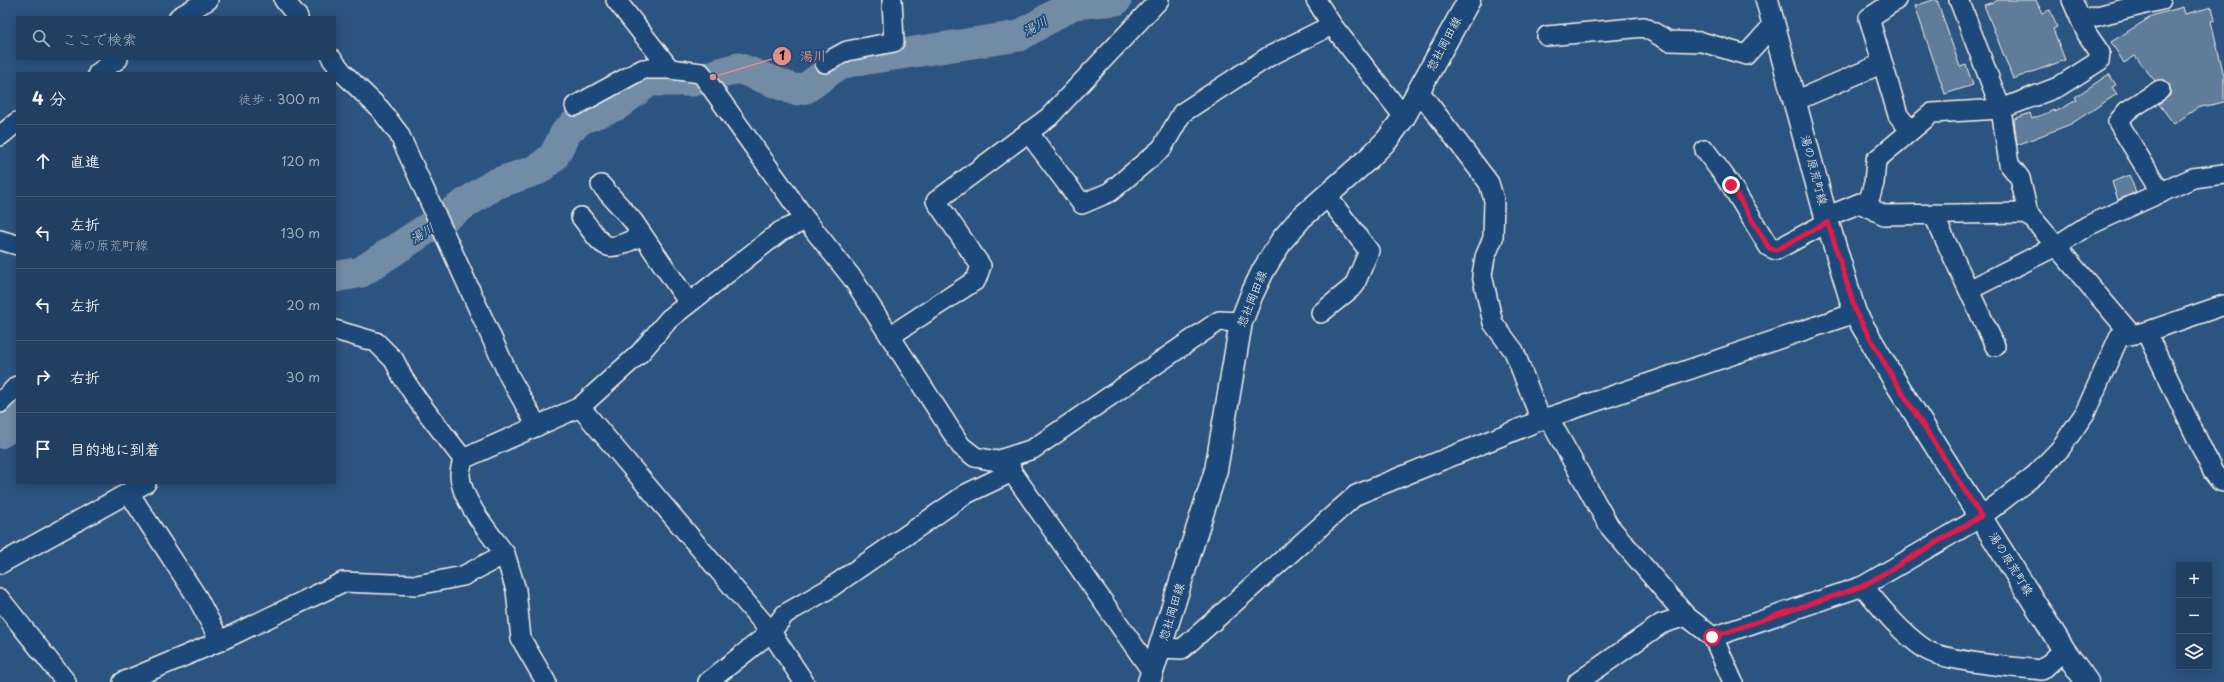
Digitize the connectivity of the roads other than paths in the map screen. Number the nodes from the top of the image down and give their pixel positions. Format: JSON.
{"nodes":[{"id":1,"x":208,"y":0,"type":"edge"},
{"id":2,"x":284,"y":0,"type":"edge"},
{"id":3,"x":616,"y":0,"type":"edge"},
{"id":4,"x":892,"y":0,"type":"edge"},
{"id":5,"x":1159,"y":0,"type":"edge"},
{"id":6,"x":1316,"y":0,"type":"edge"},
{"id":7,"x":1469,"y":0,"type":"edge"},
{"id":8,"x":1768,"y":0,"type":"edge"},
{"id":9,"x":1896,"y":0,"type":"edge"},
{"id":10,"x":1959,"y":0,"type":"edge"},
{"id":11,"x":2072,"y":0,"type":"edge"},
{"id":12,"x":2161,"y":0,"type":"edge"},
{"id":13,"x":181,"y":16,"type":"edge"},
{"id":14,"x":297,"y":16,"type":"edge"},
{"id":15,"x":2081,"y":20,"type":"junction"},
{"id":16,"x":1774,"y":24,"type":"junction"},
{"id":17,"x":1332,"y":25,"type":"junction"},
{"id":18,"x":1547,"y":36,"type":"dead end"},
{"id":19,"x":117,"y":60,"type":"edge"},
{"id":20,"x":332,"y":60,"type":"edge"},
{"id":21,"x":826,"y":63,"type":"dead end"},
{"id":22,"x":1882,"y":64,"type":"junction"},
{"id":23,"x":670,"y":69,"type":"junction"},
{"id":24,"x":99,"y":72,"type":"edge"},
{"id":25,"x":339,"y":77,"type":"edge"},
{"id":26,"x":2160,"y":90,"type":"dead end"},
{"id":27,"x":1419,"y":91,"type":"junction"},
{"id":28,"x":1795,"y":101,"type":"junction"},
{"id":29,"x":575,"y":106,"type":"dead end"},
{"id":30,"x":2001,"y":109,"type":"junction"},
{"id":31,"x":1404,"y":117,"type":"junction"},
{"id":32,"x":16,"y":123,"type":"edge"},
{"id":33,"x":1910,"y":130,"type":"junction"},
{"id":34,"x":1028,"y":132,"type":"junction"},
{"id":35,"x":0,"y":136,"type":"edge"},
{"id":36,"x":1705,"y":150,"type":"dead end"},
{"id":37,"x":2224,"y":174,"type":"edge"},
{"id":38,"x":601,"y":185,"type":"dead end"},
{"id":39,"x":2161,"y":193,"type":"junction"},
{"id":40,"x":1326,"y":195,"type":"junction"},
{"id":41,"x":1867,"y":207,"type":"junction"},
{"id":42,"x":2028,"y":213,"type":"junction"},
{"id":43,"x":1933,"y":214,"type":"junction"},
{"id":44,"x":581,"y":217,"type":"dead end"},
{"id":45,"x":1827,"y":219,"type":"junction"},
{"id":46,"x":806,"y":220,"type":"junction"},
{"id":47,"x":642,"y":235,"type":"junction"},
{"id":48,"x":0,"y":240,"type":"edge"},
{"id":49,"x":16,"y":245,"type":"edge"},
{"id":50,"x":2056,"y":246,"type":"junction"},
{"id":51,"x":1969,"y":290,"type":"junction"},
{"id":52,"x":689,"y":303,"type":"junction"},
{"id":53,"x":2223,"y":308,"type":"edge"},
{"id":54,"x":1321,"y":313,"type":"dead end"},
{"id":55,"x":1856,"y":313,"type":"junction"},
{"id":56,"x":1241,"y":322,"type":"junction"},
{"id":57,"x":336,"y":330,"type":"edge"},
{"id":58,"x":2138,"y":333,"type":"junction"},
{"id":59,"x":890,"y":336,"type":"junction"},
{"id":60,"x":1995,"y":346,"type":"dead end"},
{"id":61,"x":16,"y":387,"type":"edge"},
{"id":62,"x":0,"y":403,"type":"edge"},
{"id":63,"x":580,"y":407,"type":"junction"},
{"id":64,"x":1545,"y":419,"type":"junction"},
{"id":65,"x":537,"y":426,"type":"junction"},
{"id":66,"x":463,"y":459,"type":"junction"},
{"id":67,"x":1010,"y":465,"type":"junction"},
{"id":68,"x":2224,"y":482,"type":"edge"},
{"id":69,"x":144,"y":484,"type":"edge"},
{"id":70,"x":129,"y":493,"type":"junction"},
{"id":71,"x":1981,"y":516,"type":"junction"},
{"id":72,"x":505,"y":554,"type":"junction"},
{"id":73,"x":0,"y":564,"type":"edge"},
{"id":74,"x":1863,"y":586,"type":"junction"},
{"id":75,"x":0,"y":599,"type":"edge"},
{"id":76,"x":1686,"y":616,"type":"junction"},
{"id":77,"x":771,"y":632,"type":"junction"},
{"id":78,"x":1712,"y":637,"type":"junction"},
{"id":79,"x":220,"y":641,"type":"junction"},
{"id":80,"x":1161,"y":648,"type":"junction"},
{"id":81,"x":2064,"y":650,"type":"junction"},
{"id":82,"x":1151,"y":678,"type":"edge"},
{"id":83,"x":66,"y":682,"type":"edge"},
{"id":84,"x":123,"y":682,"type":"edge"},
{"id":85,"x":546,"y":682,"type":"edge"},
{"id":86,"x":708,"y":682,"type":"edge"},
{"id":87,"x":804,"y":682,"type":"edge"},
{"id":88,"x":1578,"y":682,"type":"edge"},
{"id":89,"x":1733,"y":682,"type":"edge"},
{"id":90,"x":2087,"y":682,"type":"edge"}],
"edges":[{"from":1,"to":13,"type":"street"},
{"from":2,"to":14,"type":"street"},
{"from":3,"to":23,"type":"street"},
{"from":4,"to":21,"type":"street"},
{"from":5,"to":34,"type":"street"},
{"from":6,"to":17,"type":"street"},
{"from":7,"to":27,"type":"main road","name":"惣社岡田線"},
{"from":8,"to":16,"type":"main road","name":"湯の原荒町線"},
{"from":9,"to":22,"type":"street"},
{"from":10,"to":30,"type":"street"},
{"from":11,"to":15,"type":"street"},
{"from":12,"to":15,"type":"street"},
{"from":15,"to":30,"type":"street"},
{"from":16,"to":18,"type":"street"},
{"from":16,"to":28,"type":"main road","name":"湯の原荒町線"},
{"from":17,"to":31,"type":"street"},
{"from":17,"to":34,"type":"street"},
{"from":19,"to":24,"type":"street"},
{"from":20,"to":25,"type":"street"},
{"from":22,"to":28,"type":"street"},
{"from":22,"to":33,"type":"street"},
{"from":23,"to":29,"type":"street"},
{"from":23,"to":46,"type":"street"},
{"from":25,"to":65,"type":"street"},
{"from":26,"to":39,"type":"street"},
{"from":27,"to":31,"type":"main road","name":"惣社岡田線"},
{"from":27,"to":64,"type":"street"},
{"from":28,"to":45,"type":"main road","name":"湯の原荒町線"},
{"from":30,"to":33,"type":"street"},
{"from":30,"to":42,"type":"street"},
{"from":31,"to":40,"type":"main road","name":"惣社岡田線"},
{"from":32,"to":35,"type":"street"},
{"from":33,"to":41,"type":"street"},
{"from":34,"to":59,"type":"street"},
{"from":36,"to":45,"type":"street"},
{"from":37,"to":39,"type":"street"},
{"from":38,"to":47,"type":"street"},
{"from":39,"to":50,"type":"street"},
{"from":40,"to":54,"type":"street"},
{"from":40,"to":56,"type":"main road","name":"惣社岡田線"},
{"from":41,"to":43,"type":"street"},
{"from":41,"to":45,"type":"street"},
{"from":42,"to":43,"type":"street"},
{"from":42,"to":50,"type":"street"},
{"from":43,"to":51,"type":"street"},
{"from":44,"to":47,"type":"street"},
{"from":45,"to":55,"type":"main road","name":"湯の原荒町線"},
{"from":46,"to":52,"type":"street"},
{"from":46,"to":59,"type":"street"},
{"from":47,"to":52,"type":"street"},
{"from":48,"to":49,"type":"street"},
{"from":50,"to":51,"type":"street"},
{"from":50,"to":58,"type":"street"},
{"from":51,"to":60,"type":"street"},
{"from":52,"to":63,"type":"street"},
{"from":53,"to":58,"type":"street"},
{"from":55,"to":64,"type":"street"},
{"from":55,"to":71,"type":"main road","name":"湯の原荒町線"},
{"from":56,"to":67,"type":"street"},
{"from":56,"to":80,"type":"main road","name":"惣社岡田線"},
{"from":57,"to":66,"type":"street"},
{"from":58,"to":68,"type":"street"},
{"from":58,"to":71,"type":"street"},
{"from":59,"to":67,"type":"street"},
{"from":61,"to":62,"type":"street"},
{"from":63,"to":65,"type":"street"},
{"from":63,"to":77,"type":"street"},
{"from":64,"to":76,"type":"street"},
{"from":64,"to":80,"type":"street"},
{"from":65,"to":66,"type":"street"},
{"from":66,"to":72,"type":"street"},
{"from":67,"to":77,"type":"street"},
{"from":67,"to":82,"type":"street"},
{"from":69,"to":70,"type":"street"},
{"from":70,"to":73,"type":"street"},
{"from":70,"to":79,"type":"street"},
{"from":71,"to":74,"type":"street"},
{"from":71,"to":81,"type":"main road","name":"湯の原荒町線"},
{"from":72,"to":79,"type":"street"},
{"from":72,"to":85,"type":"street"},
{"from":74,"to":78,"type":"street"},
{"from":74,"to":81,"type":"street"},
{"from":75,"to":83,"type":"street"},
{"from":76,"to":78,"type":"street"},
{"from":76,"to":88,"type":"street"},
{"from":77,"to":86,"type":"street"},
{"from":77,"to":87,"type":"street"},
{"from":78,"to":89,"type":"street"},
{"from":79,"to":84,"type":"street"},
{"from":80,"to":82,"type":"main road","name":"惣社岡田線"},
{"from":81,"to":90,"type":"main road","name":"湯の原荒町線"}]}
